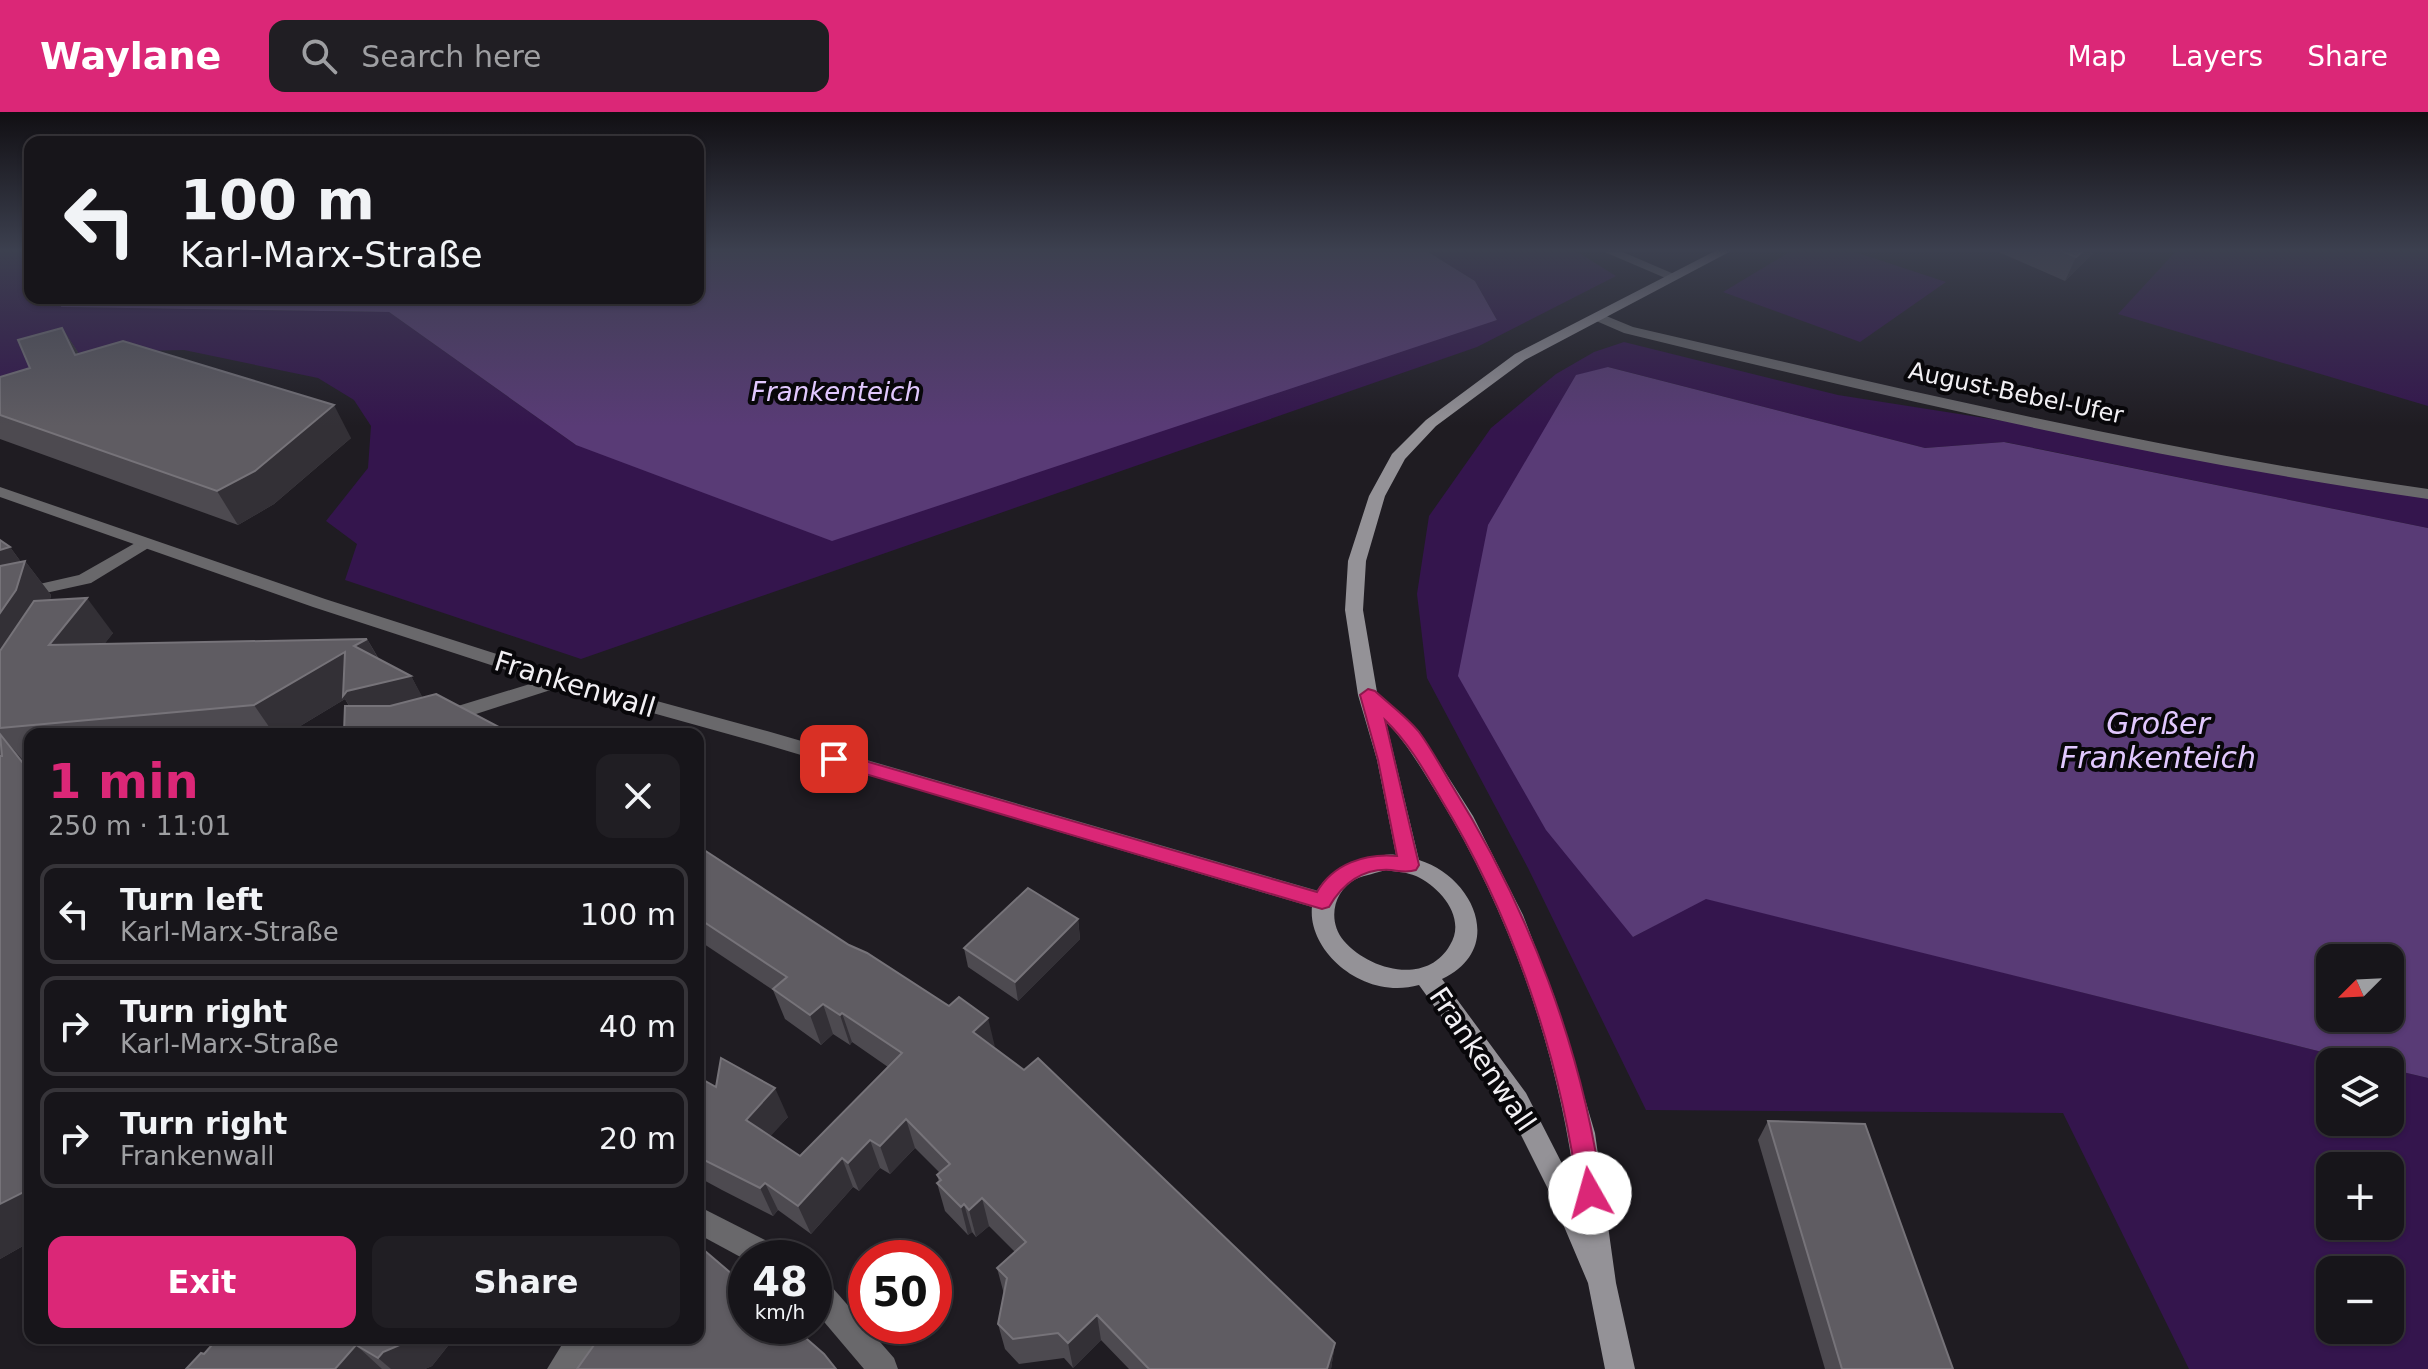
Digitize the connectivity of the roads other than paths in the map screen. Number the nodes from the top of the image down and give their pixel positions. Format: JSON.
{"nodes":[{"id":1,"x":1615,"y":309,"type":"edge"},
{"id":2,"x":1599,"y":317,"type":"junction"},
{"id":3,"x":0,"y":492,"type":"edge"},
{"id":4,"x":2428,"y":494,"type":"edge"},
{"id":5,"x":144,"y":543,"type":"junction"},
{"id":6,"x":85,"y":579,"type":"junction"},
{"id":7,"x":0,"y":598,"type":"edge"},
{"id":8,"x":68,"y":605,"type":"edge"},
{"id":9,"x":559,"y":681,"type":"junction"},
{"id":10,"x":1368,"y":695,"type":"junction"},
{"id":11,"x":421,"y":724,"type":"edge"},
{"id":12,"x":1409,"y":865,"type":"junction"},
{"id":13,"x":1322,"y":901,"type":"junction"},
{"id":14,"x":1426,"y":976,"type":"junction"},
{"id":15,"x":704,"y":1222,"type":"edge"},
{"id":16,"x":737,"y":1240,"type":"edge"},
{"id":17,"x":1602,"y":1283,"type":"junction"},
{"id":18,"x":832,"y":1309,"type":"edge"},
{"id":19,"x":580,"y":1344,"type":"edge"},
{"id":20,"x":562,"y":1369,"type":"edge"},
{"id":21,"x":883,"y":1369,"type":"edge"},
{"id":22,"x":1620,"y":1369,"type":"edge"}],
"edges":[{"from":1,"to":2,"type":"main road"},
{"from":2,"to":4,"type":"street","name":"August-Bebel-Ufer"},
{"from":2,"to":10,"type":"main road"},
{"from":3,"to":5,"type":"street","name":"Frankenwall"},
{"from":5,"to":6,"type":"street"},
{"from":5,"to":9,"type":"street","name":"Frankenwall"},
{"from":6,"to":7,"type":"street"},
{"from":6,"to":8,"type":"street"},
{"from":9,"to":11,"type":"street"},
{"from":9,"to":13,"type":"street","name":"Frankenwall"},
{"from":10,"to":12,"type":"main road"},
{"from":10,"to":17,"type":"main road"},
{"from":12,"to":13,"type":"main road"},
{"from":12,"to":14,"type":"main road"},
{"from":13,"to":14,"type":"main road","name":"Frankenwall"},
{"from":14,"to":17,"type":"main road","name":"Frankenwall"},
{"from":15,"to":16,"type":"street"},
{"from":17,"to":22,"type":"main road","name":"Frankenwall"},
{"from":18,"to":21,"type":"street"},
{"from":19,"to":20,"type":"street"}]}
